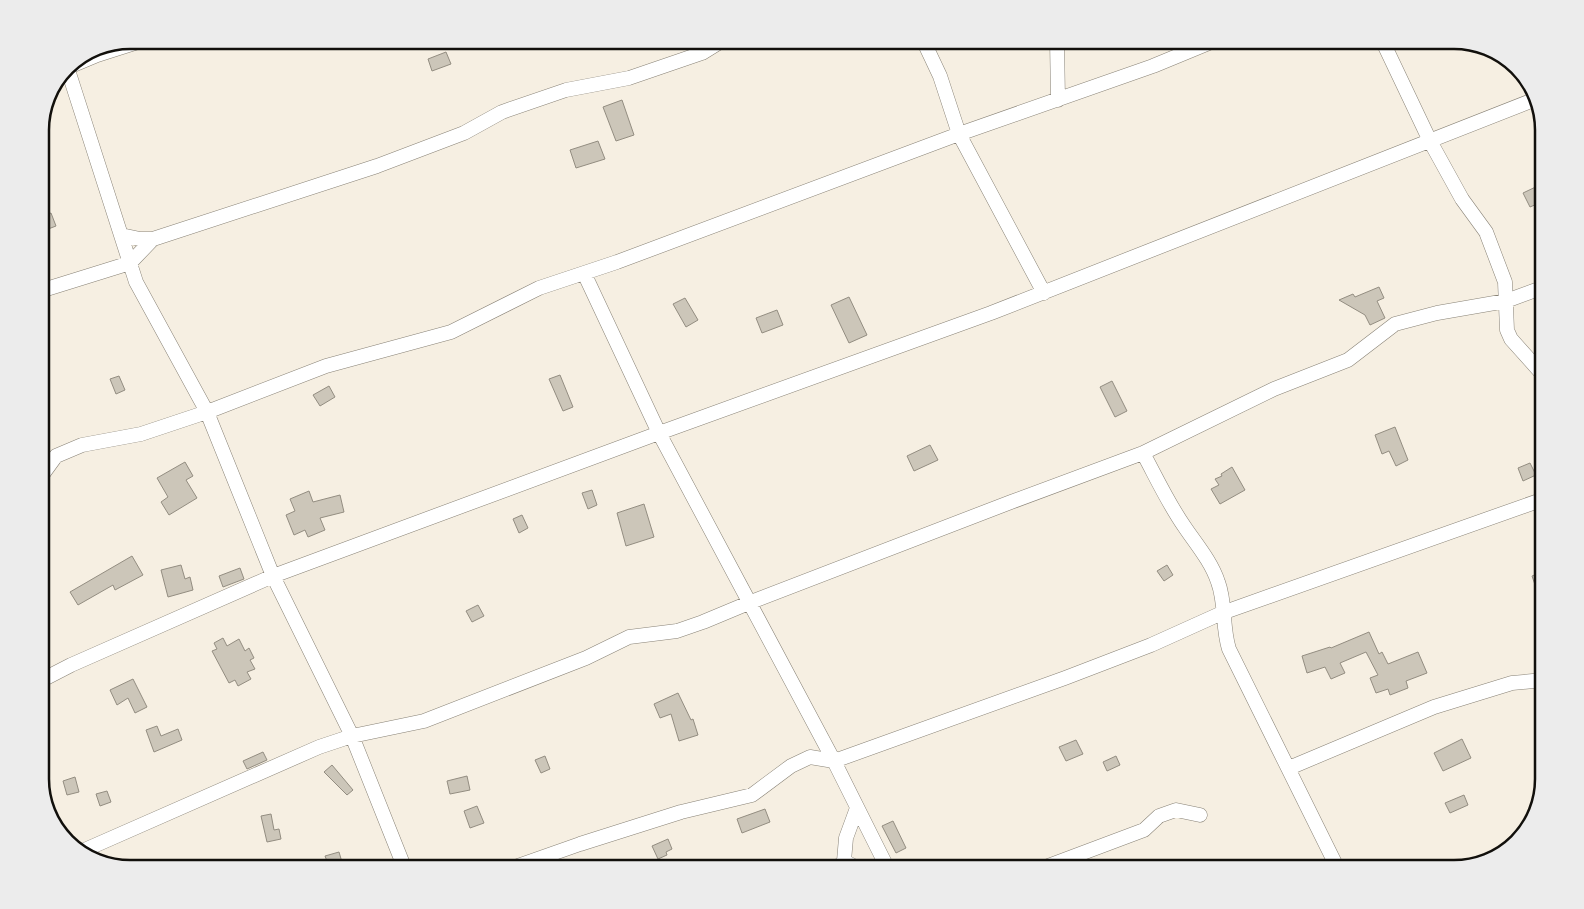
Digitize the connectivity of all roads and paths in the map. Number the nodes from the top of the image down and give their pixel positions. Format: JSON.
{"nodes":[{"id":1,"x":708,"y":49,"type":"edge"},
{"id":2,"x":927,"y":49,"type":"edge"},
{"id":3,"x":1057,"y":49,"type":"edge"},
{"id":4,"x":1194,"y":49,"type":"edge"},
{"id":5,"x":1386,"y":49,"type":"edge"},
{"id":6,"x":69,"y":77,"type":"edge"},
{"id":7,"x":1058,"y":100,"type":"junction"},
{"id":8,"x":1530,"y":101,"type":"edge"},
{"id":9,"x":959,"y":134,"type":"junction"},
{"id":10,"x":1430,"y":141,"type":"junction"},
{"id":11,"x":121,"y":235,"type":"junction"},
{"id":12,"x":153,"y":240,"type":"junction"},
{"id":13,"x":130,"y":263,"type":"junction"},
{"id":14,"x":584,"y":273,"type":"junction"},
{"id":15,"x":49,"y":289,"type":"edge"},
{"id":16,"x":1535,"y":290,"type":"edge"},
{"id":17,"x":1044,"y":293,"type":"junction"},
{"id":18,"x":1506,"y":301,"type":"junction"},
{"id":19,"x":1535,"y":366,"type":"edge"},
{"id":20,"x":207,"y":412,"type":"junction"},
{"id":21,"x":659,"y":433,"type":"junction"},
{"id":22,"x":1142,"y":453,"type":"junction"},
{"id":23,"x":49,"y":466,"type":"edge"},
{"id":24,"x":1535,"y":502,"type":"edge"},
{"id":25,"x":273,"y":576,"type":"junction"},
{"id":26,"x":751,"y":602,"type":"junction"},
{"id":27,"x":1222,"y":613,"type":"junction"},
{"id":28,"x":49,"y":676,"type":"edge"},
{"id":29,"x":1535,"y":681,"type":"edge"},
{"id":30,"x":352,"y":736,"type":"junction"},
{"id":31,"x":834,"y":761,"type":"junction"},
{"id":32,"x":1289,"y":768,"type":"junction"},
{"id":33,"x":857,"y":808,"type":"junction"},
{"id":34,"x":1200,"y":815,"type":"dead end"},
{"id":35,"x":88,"y":848,"type":"edge"},
{"id":36,"x":402,"y":860,"type":"edge"},
{"id":37,"x":535,"y":860,"type":"edge"},
{"id":38,"x":841,"y":860,"type":"edge"},
{"id":39,"x":883,"y":860,"type":"edge"},
{"id":40,"x":1064,"y":860,"type":"edge"},
{"id":41,"x":1334,"y":860,"type":"edge"}],
"edges":[{"from":1,"to":12,"type":"street"},
{"from":2,"to":9,"type":"street"},
{"from":3,"to":7,"type":"street"},
{"from":4,"to":7,"type":"street"},
{"from":5,"to":10,"type":"street"},
{"from":6,"to":11,"type":"street"},
{"from":7,"to":9,"type":"street"},
{"from":8,"to":10,"type":"street"},
{"from":9,"to":14,"type":"street"},
{"from":9,"to":17,"type":"street"},
{"from":10,"to":17,"type":"street"},
{"from":10,"to":18,"type":"street"},
{"from":11,"to":12,"type":"street"},
{"from":11,"to":13,"type":"street"},
{"from":12,"to":13,"type":"street"},
{"from":13,"to":15,"type":"street"},
{"from":13,"to":20,"type":"street"},
{"from":14,"to":20,"type":"street"},
{"from":14,"to":21,"type":"street"},
{"from":16,"to":18,"type":"street"},
{"from":17,"to":21,"type":"street"},
{"from":18,"to":19,"type":"street"},
{"from":18,"to":22,"type":"street"},
{"from":20,"to":23,"type":"street"},
{"from":20,"to":25,"type":"street"},
{"from":21,"to":25,"type":"street"},
{"from":21,"to":26,"type":"street"},
{"from":22,"to":26,"type":"street"},
{"from":22,"to":27,"type":"street"},
{"from":24,"to":27,"type":"street"},
{"from":25,"to":28,"type":"street"},
{"from":25,"to":30,"type":"street"},
{"from":26,"to":30,"type":"street"},
{"from":26,"to":31,"type":"street"},
{"from":27,"to":31,"type":"street"},
{"from":27,"to":32,"type":"street"},
{"from":29,"to":32,"type":"street"},
{"from":30,"to":35,"type":"street"},
{"from":30,"to":36,"type":"street"},
{"from":31,"to":33,"type":"street"},
{"from":31,"to":37,"type":"street"},
{"from":32,"to":41,"type":"street"},
{"from":33,"to":38,"type":"street"},
{"from":33,"to":39,"type":"street"},
{"from":34,"to":40,"type":"street"}]}
